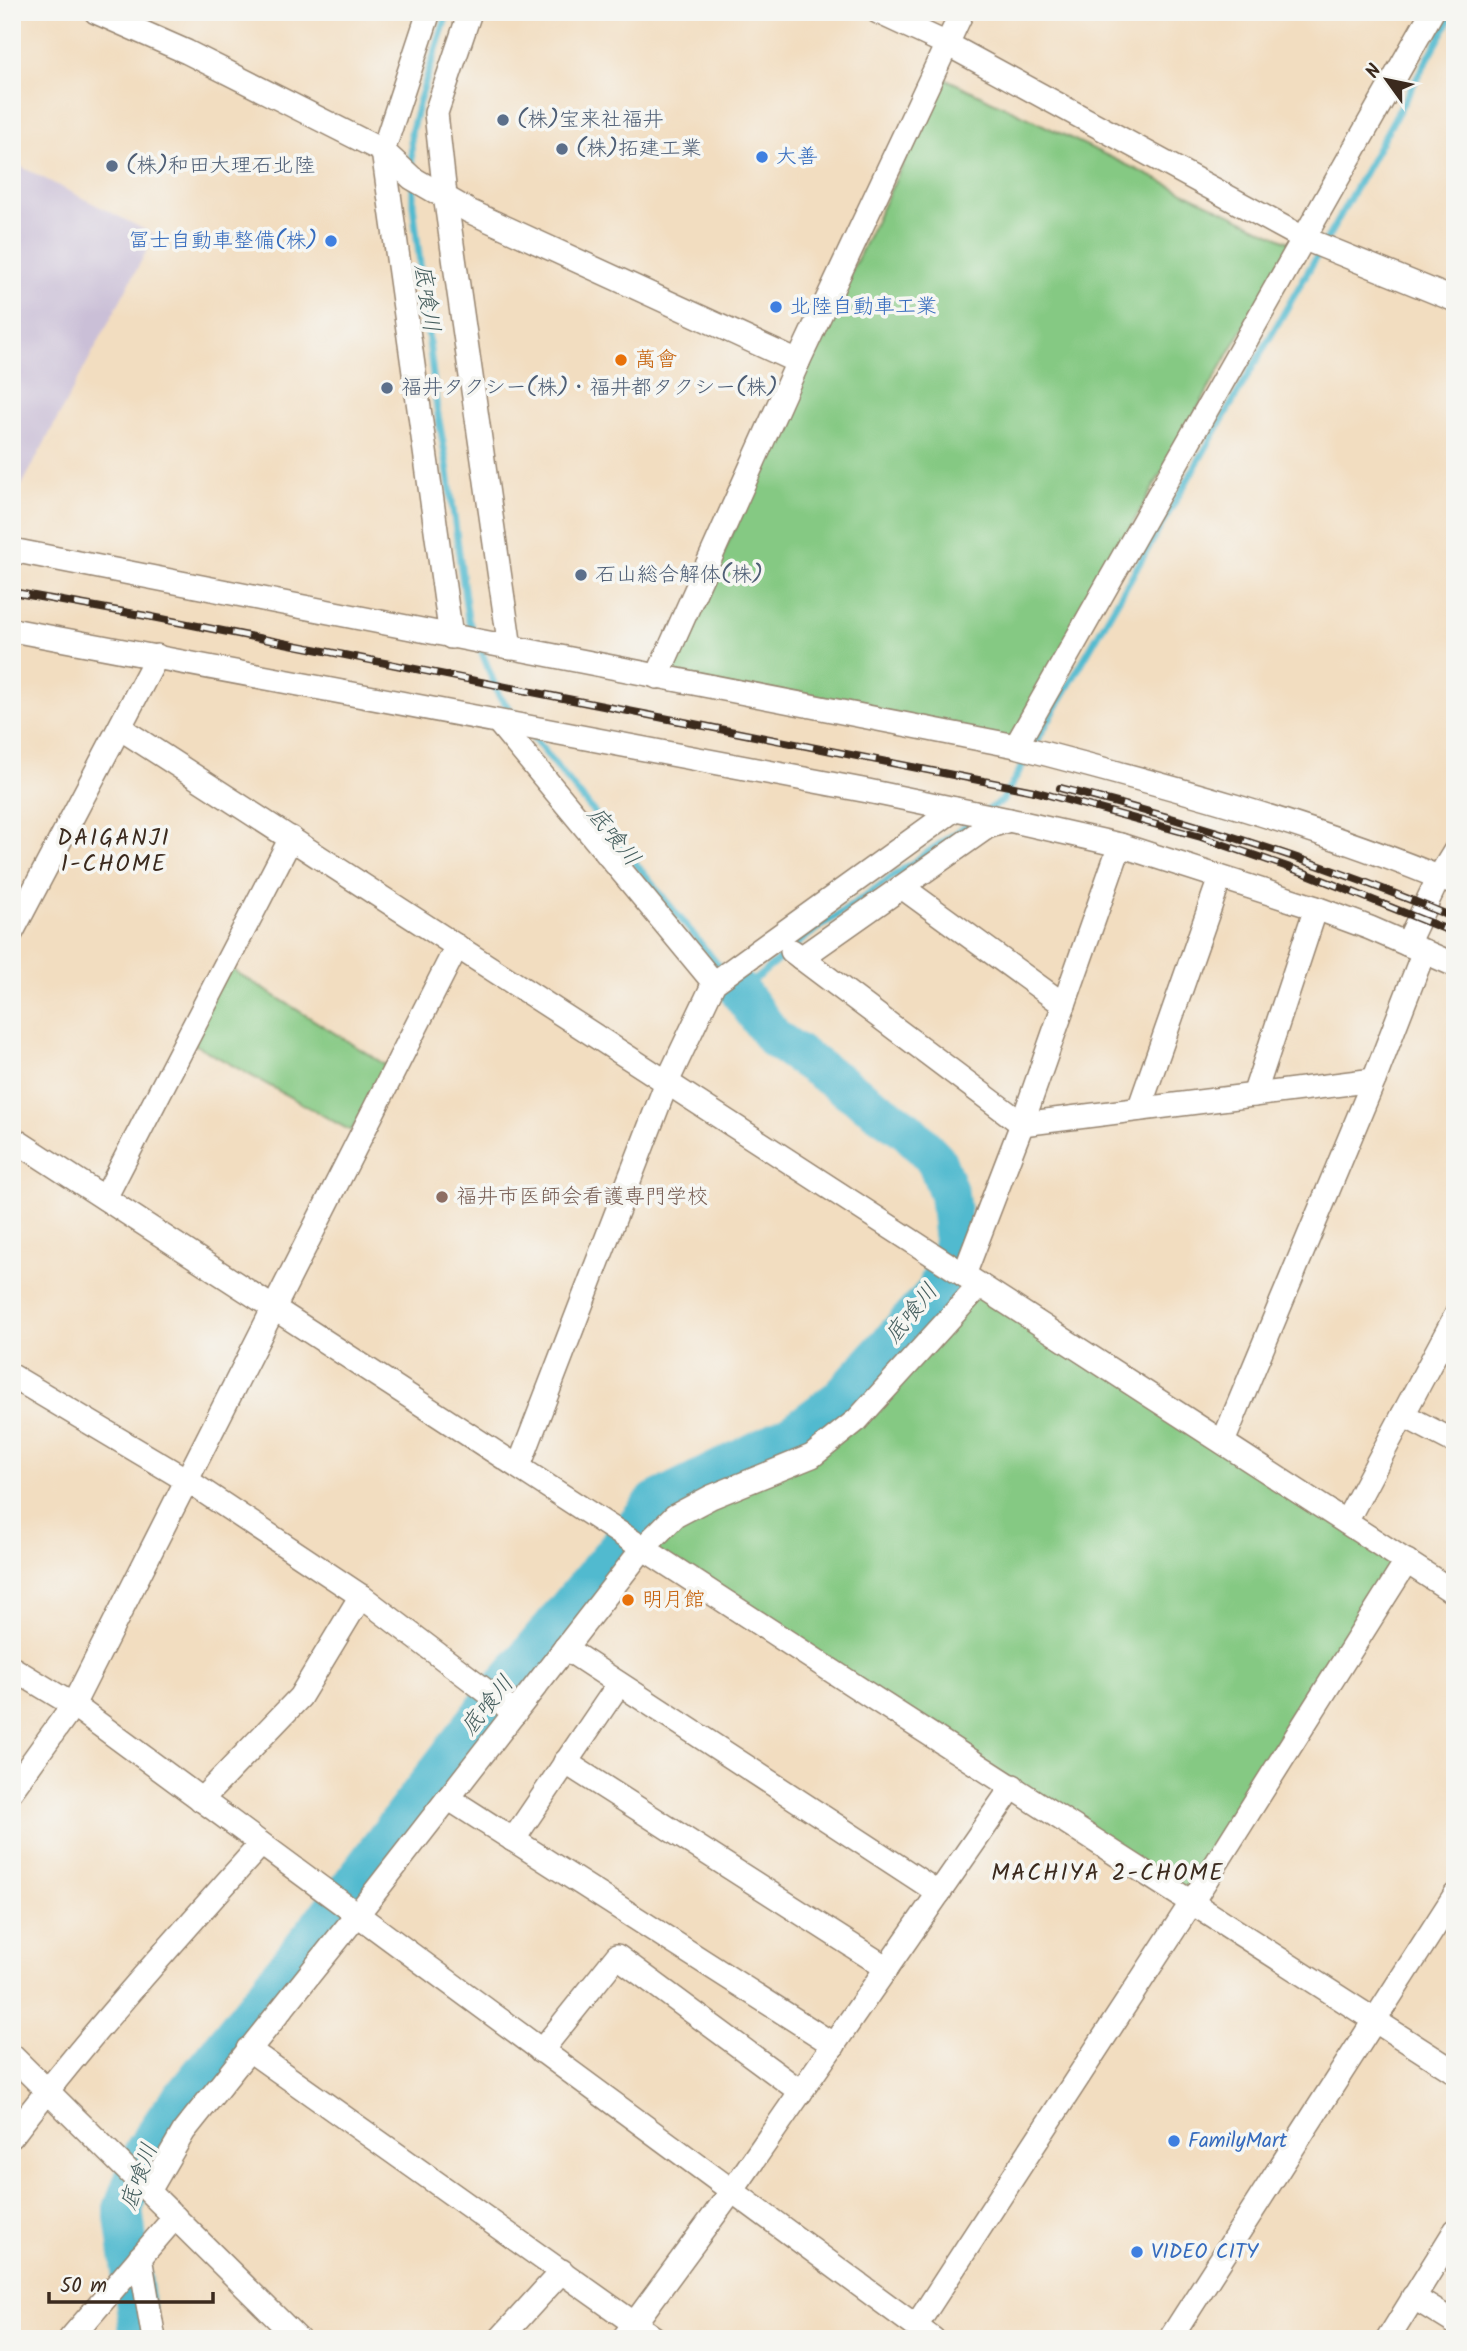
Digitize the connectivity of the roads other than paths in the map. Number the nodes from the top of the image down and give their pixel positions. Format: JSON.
{"nodes":[{"id":1,"x":96,"y":12,"type":"edge"},
{"id":2,"x":429,"y":12,"type":"edge"},
{"id":3,"x":470,"y":12,"type":"edge"},
{"id":4,"x":878,"y":12,"type":"edge"},
{"id":5,"x":962,"y":12,"type":"edge"},
{"id":6,"x":1433,"y":12,"type":"edge"},
{"id":7,"x":947,"y":44,"type":"junction"},
{"id":8,"x":383,"y":151,"type":"junction"},
{"id":9,"x":445,"y":195,"type":"junction"},
{"id":10,"x":1305,"y":239,"type":"junction"},
{"id":11,"x":1455,"y":300,"type":"edge"},
{"id":12,"x":798,"y":362,"type":"junction"},
{"id":13,"x":12,"y":550,"type":"edge"},
{"id":14,"x":12,"y":630,"type":"edge"},
{"id":15,"x":452,"y":636,"type":"junction"},
{"id":16,"x":510,"y":648,"type":"junction"},
{"id":17,"x":158,"y":656,"type":"junction"},
{"id":18,"x":657,"y":677,"type":"junction"},
{"id":19,"x":499,"y":723,"type":"junction"},
{"id":20,"x":120,"y":728,"type":"junction"},
{"id":21,"x":1016,"y":746,"type":"junction"},
{"id":22,"x":955,"y":809,"type":"junction"},
{"id":23,"x":1009,"y":820,"type":"junction"},
{"id":24,"x":291,"y":838,"type":"junction"},
{"id":25,"x":1120,"y":845,"type":"junction"},
{"id":26,"x":1455,"y":851,"type":"edge"},
{"id":27,"x":1220,"y":878,"type":"junction"},
{"id":28,"x":1447,"y":881,"type":"edge"},
{"id":29,"x":902,"y":887,"type":"junction"},
{"id":30,"x":1316,"y":908,"type":"junction"},
{"id":31,"x":12,"y":932,"type":"edge"},
{"id":32,"x":776,"y":938,"type":"junction"},
{"id":33,"x":457,"y":946,"type":"junction"},
{"id":34,"x":1415,"y":948,"type":"junction"},
{"id":35,"x":801,"y":958,"type":"junction"},
{"id":36,"x":1455,"y":965,"type":"edge"},
{"id":37,"x":714,"y":983,"type":"junction"},
{"id":38,"x":1064,"y":1005,"type":"junction"},
{"id":39,"x":1374,"y":1080,"type":"junction"},
{"id":40,"x":667,"y":1082,"type":"junction"},
{"id":41,"x":1254,"y":1095,"type":"junction"},
{"id":42,"x":1139,"y":1110,"type":"junction"},
{"id":43,"x":1022,"y":1124,"type":"junction"},
{"id":44,"x":12,"y":1138,"type":"edge"},
{"id":45,"x":106,"y":1198,"type":"junction"},
{"id":46,"x":972,"y":1280,"type":"junction"},
{"id":47,"x":276,"y":1308,"type":"junction"},
{"id":48,"x":1455,"y":1317,"type":"edge"},
{"id":49,"x":12,"y":1376,"type":"edge"},
{"id":50,"x":1403,"y":1415,"type":"junction"},
{"id":51,"x":1223,"y":1442,"type":"junction"},
{"id":52,"x":1455,"y":1442,"type":"edge"},
{"id":53,"x":519,"y":1466,"type":"junction"},
{"id":54,"x":187,"y":1481,"type":"junction"},
{"id":55,"x":1346,"y":1522,"type":"junction"},
{"id":56,"x":644,"y":1547,"type":"junction"},
{"id":57,"x":1406,"y":1562,"type":"junction"},
{"id":58,"x":1455,"y":1593,"type":"edge"},
{"id":59,"x":361,"y":1596,"type":"junction"},
{"id":60,"x":565,"y":1648,"type":"junction"},
{"id":61,"x":12,"y":1668,"type":"edge"},
{"id":62,"x":619,"y":1684,"type":"junction"},
{"id":63,"x":73,"y":1705,"type":"junction"},
{"id":64,"x":515,"y":1713,"type":"junction"},
{"id":65,"x":565,"y":1762,"type":"junction"},
{"id":66,"x":1013,"y":1786,"type":"junction"},
{"id":67,"x":12,"y":1790,"type":"edge"},
{"id":68,"x":448,"y":1798,"type":"junction"},
{"id":69,"x":201,"y":1800,"type":"junction"},
{"id":70,"x":513,"y":1840,"type":"junction"},
{"id":71,"x":261,"y":1844,"type":"junction"},
{"id":72,"x":939,"y":1893,"type":"junction"},
{"id":73,"x":1455,"y":1895,"type":"edge"},
{"id":74,"x":1192,"y":1902,"type":"junction"},
{"id":75,"x":357,"y":1915,"type":"junction"},
{"id":76,"x":887,"y":1968,"type":"junction"},
{"id":77,"x":1375,"y":2020,"type":"junction"},
{"id":78,"x":834,"y":2045,"type":"junction"},
{"id":79,"x":248,"y":2049,"type":"junction"},
{"id":80,"x":541,"y":2051,"type":"junction"},
{"id":81,"x":12,"y":2056,"type":"edge"},
{"id":82,"x":1455,"y":2072,"type":"edge"},
{"id":83,"x":47,"y":2090,"type":"junction"},
{"id":84,"x":801,"y":2092,"type":"junction"},
{"id":85,"x":12,"y":2136,"type":"edge"},
{"id":86,"x":732,"y":2191,"type":"junction"},
{"id":87,"x":149,"y":2192,"type":"junction"},
{"id":88,"x":175,"y":2217,"type":"junction"},
{"id":89,"x":1455,"y":2231,"type":"edge"},
{"id":90,"x":140,"y":2258,"type":"junction"},
{"id":91,"x":562,"y":2271,"type":"junction"},
{"id":92,"x":1413,"y":2297,"type":"junction"},
{"id":93,"x":1455,"y":2323,"type":"edge"},
{"id":94,"x":629,"y":2331,"type":"edge"},
{"id":95,"x":924,"y":2332,"type":"edge"},
{"id":96,"x":512,"y":2335,"type":"edge"},
{"id":97,"x":289,"y":2336,"type":"edge"},
{"id":98,"x":70,"y":2339,"type":"edge"},
{"id":99,"x":154,"y":2339,"type":"edge"},
{"id":100,"x":656,"y":2339,"type":"edge"},
{"id":101,"x":1170,"y":2339,"type":"edge"},
{"id":102,"x":1388,"y":2339,"type":"edge"}],
"edges":[{"from":1,"to":8,"type":"street"},
{"from":2,"to":8,"type":"street"},
{"from":3,"to":9,"type":"street"},
{"from":4,"to":7,"type":"street"},
{"from":5,"to":7,"type":"street"},
{"from":6,"to":10,"type":"street"},
{"from":7,"to":10,"type":"street"},
{"from":7,"to":12,"type":"street"},
{"from":8,"to":9,"type":"street"},
{"from":8,"to":15,"type":"street"},
{"from":9,"to":12,"type":"street"},
{"from":9,"to":16,"type":"street"},
{"from":10,"to":11,"type":"street"},
{"from":10,"to":21,"type":"street"},
{"from":12,"to":18,"type":"street"},
{"from":13,"to":15,"type":"street"},
{"from":14,"to":17,"type":"street"},
{"from":15,"to":16,"type":"street"},
{"from":16,"to":18,"type":"street"},
{"from":17,"to":19,"type":"street"},
{"from":17,"to":20,"type":"street"},
{"from":18,"to":21,"type":"street"},
{"from":19,"to":22,"type":"street"},
{"from":19,"to":37,"type":"street"},
{"from":20,"to":24,"type":"street"},
{"from":20,"to":31,"type":"street"},
{"from":21,"to":28,"type":"street"},
{"from":22,"to":23,"type":"street"},
{"from":22,"to":32,"type":"street"},
{"from":23,"to":25,"type":"street"},
{"from":23,"to":29,"type":"street"},
{"from":24,"to":33,"type":"street"},
{"from":24,"to":45,"type":"street"},
{"from":25,"to":27,"type":"street"},
{"from":25,"to":38,"type":"street"},
{"from":26,"to":28,"type":"street"},
{"from":27,"to":30,"type":"street"},
{"from":27,"to":42,"type":"street"},
{"from":28,"to":34,"type":"street"},
{"from":29,"to":35,"type":"street"},
{"from":29,"to":38,"type":"street"},
{"from":30,"to":34,"type":"street"},
{"from":30,"to":41,"type":"street"},
{"from":32,"to":35,"type":"street"},
{"from":32,"to":37,"type":"street"},
{"from":33,"to":40,"type":"street"},
{"from":33,"to":47,"type":"street"},
{"from":34,"to":36,"type":"street"},
{"from":34,"to":39,"type":"street"},
{"from":35,"to":43,"type":"street"},
{"from":37,"to":40,"type":"street"},
{"from":38,"to":43,"type":"street"},
{"from":39,"to":41,"type":"street"},
{"from":39,"to":51,"type":"street"},
{"from":40,"to":46,"type":"street"},
{"from":40,"to":53,"type":"street"},
{"from":41,"to":42,"type":"street"},
{"from":42,"to":43,"type":"street"},
{"from":43,"to":46,"type":"street"},
{"from":44,"to":45,"type":"street"},
{"from":45,"to":47,"type":"street"},
{"from":46,"to":51,"type":"street"},
{"from":46,"to":56,"type":"street"},
{"from":47,"to":53,"type":"street"},
{"from":47,"to":54,"type":"street"},
{"from":48,"to":50,"type":"street"},
{"from":49,"to":54,"type":"street"},
{"from":50,"to":52,"type":"street"},
{"from":50,"to":55,"type":"street"},
{"from":51,"to":55,"type":"street"},
{"from":53,"to":56,"type":"street"},
{"from":54,"to":59,"type":"street"},
{"from":54,"to":63,"type":"street"},
{"from":55,"to":57,"type":"street"},
{"from":56,"to":60,"type":"street"},
{"from":56,"to":66,"type":"street"},
{"from":57,"to":58,"type":"street"},
{"from":57,"to":74,"type":"street"},
{"from":59,"to":64,"type":"street"},
{"from":59,"to":69,"type":"street"},
{"from":60,"to":62,"type":"street"},
{"from":60,"to":64,"type":"street"},
{"from":61,"to":63,"type":"street"},
{"from":62,"to":65,"type":"street"},
{"from":62,"to":72,"type":"street"},
{"from":63,"to":67,"type":"street"},
{"from":63,"to":69,"type":"street"},
{"from":64,"to":68,"type":"street"},
{"from":65,"to":70,"type":"street"},
{"from":65,"to":76,"type":"street"},
{"from":66,"to":72,"type":"street"},
{"from":66,"to":74,"type":"street"},
{"from":68,"to":70,"type":"street"},
{"from":68,"to":75,"type":"street"},
{"from":69,"to":71,"type":"street"},
{"from":70,"to":78,"type":"street"},
{"from":71,"to":75,"type":"street"},
{"from":71,"to":83,"type":"street"},
{"from":72,"to":76,"type":"street"},
{"from":73,"to":77,"type":"street"},
{"from":74,"to":77,"type":"street"},
{"from":74,"to":95,"type":"street"},
{"from":75,"to":79,"type":"street"},
{"from":75,"to":80,"type":"street"},
{"from":76,"to":78,"type":"street"},
{"from":77,"to":82,"type":"street"},
{"from":77,"to":101,"type":"street"},
{"from":78,"to":84,"type":"street"},
{"from":79,"to":87,"type":"street"},
{"from":79,"to":91,"type":"street"},
{"from":80,"to":84,"type":"street"},
{"from":80,"to":86,"type":"street"},
{"from":81,"to":83,"type":"street"},
{"from":83,"to":85,"type":"street"},
{"from":83,"to":87,"type":"street"},
{"from":84,"to":86,"type":"street"},
{"from":86,"to":94,"type":"street"},
{"from":86,"to":95,"type":"street"},
{"from":87,"to":88,"type":"street"},
{"from":88,"to":90,"type":"street"},
{"from":88,"to":97,"type":"street"},
{"from":89,"to":92,"type":"street"},
{"from":90,"to":98,"type":"street"},
{"from":90,"to":99,"type":"street"},
{"from":91,"to":94,"type":"street"},
{"from":91,"to":96,"type":"street"},
{"from":92,"to":93,"type":"street"},
{"from":92,"to":102,"type":"street"},
{"from":94,"to":100,"type":"street"}]}
